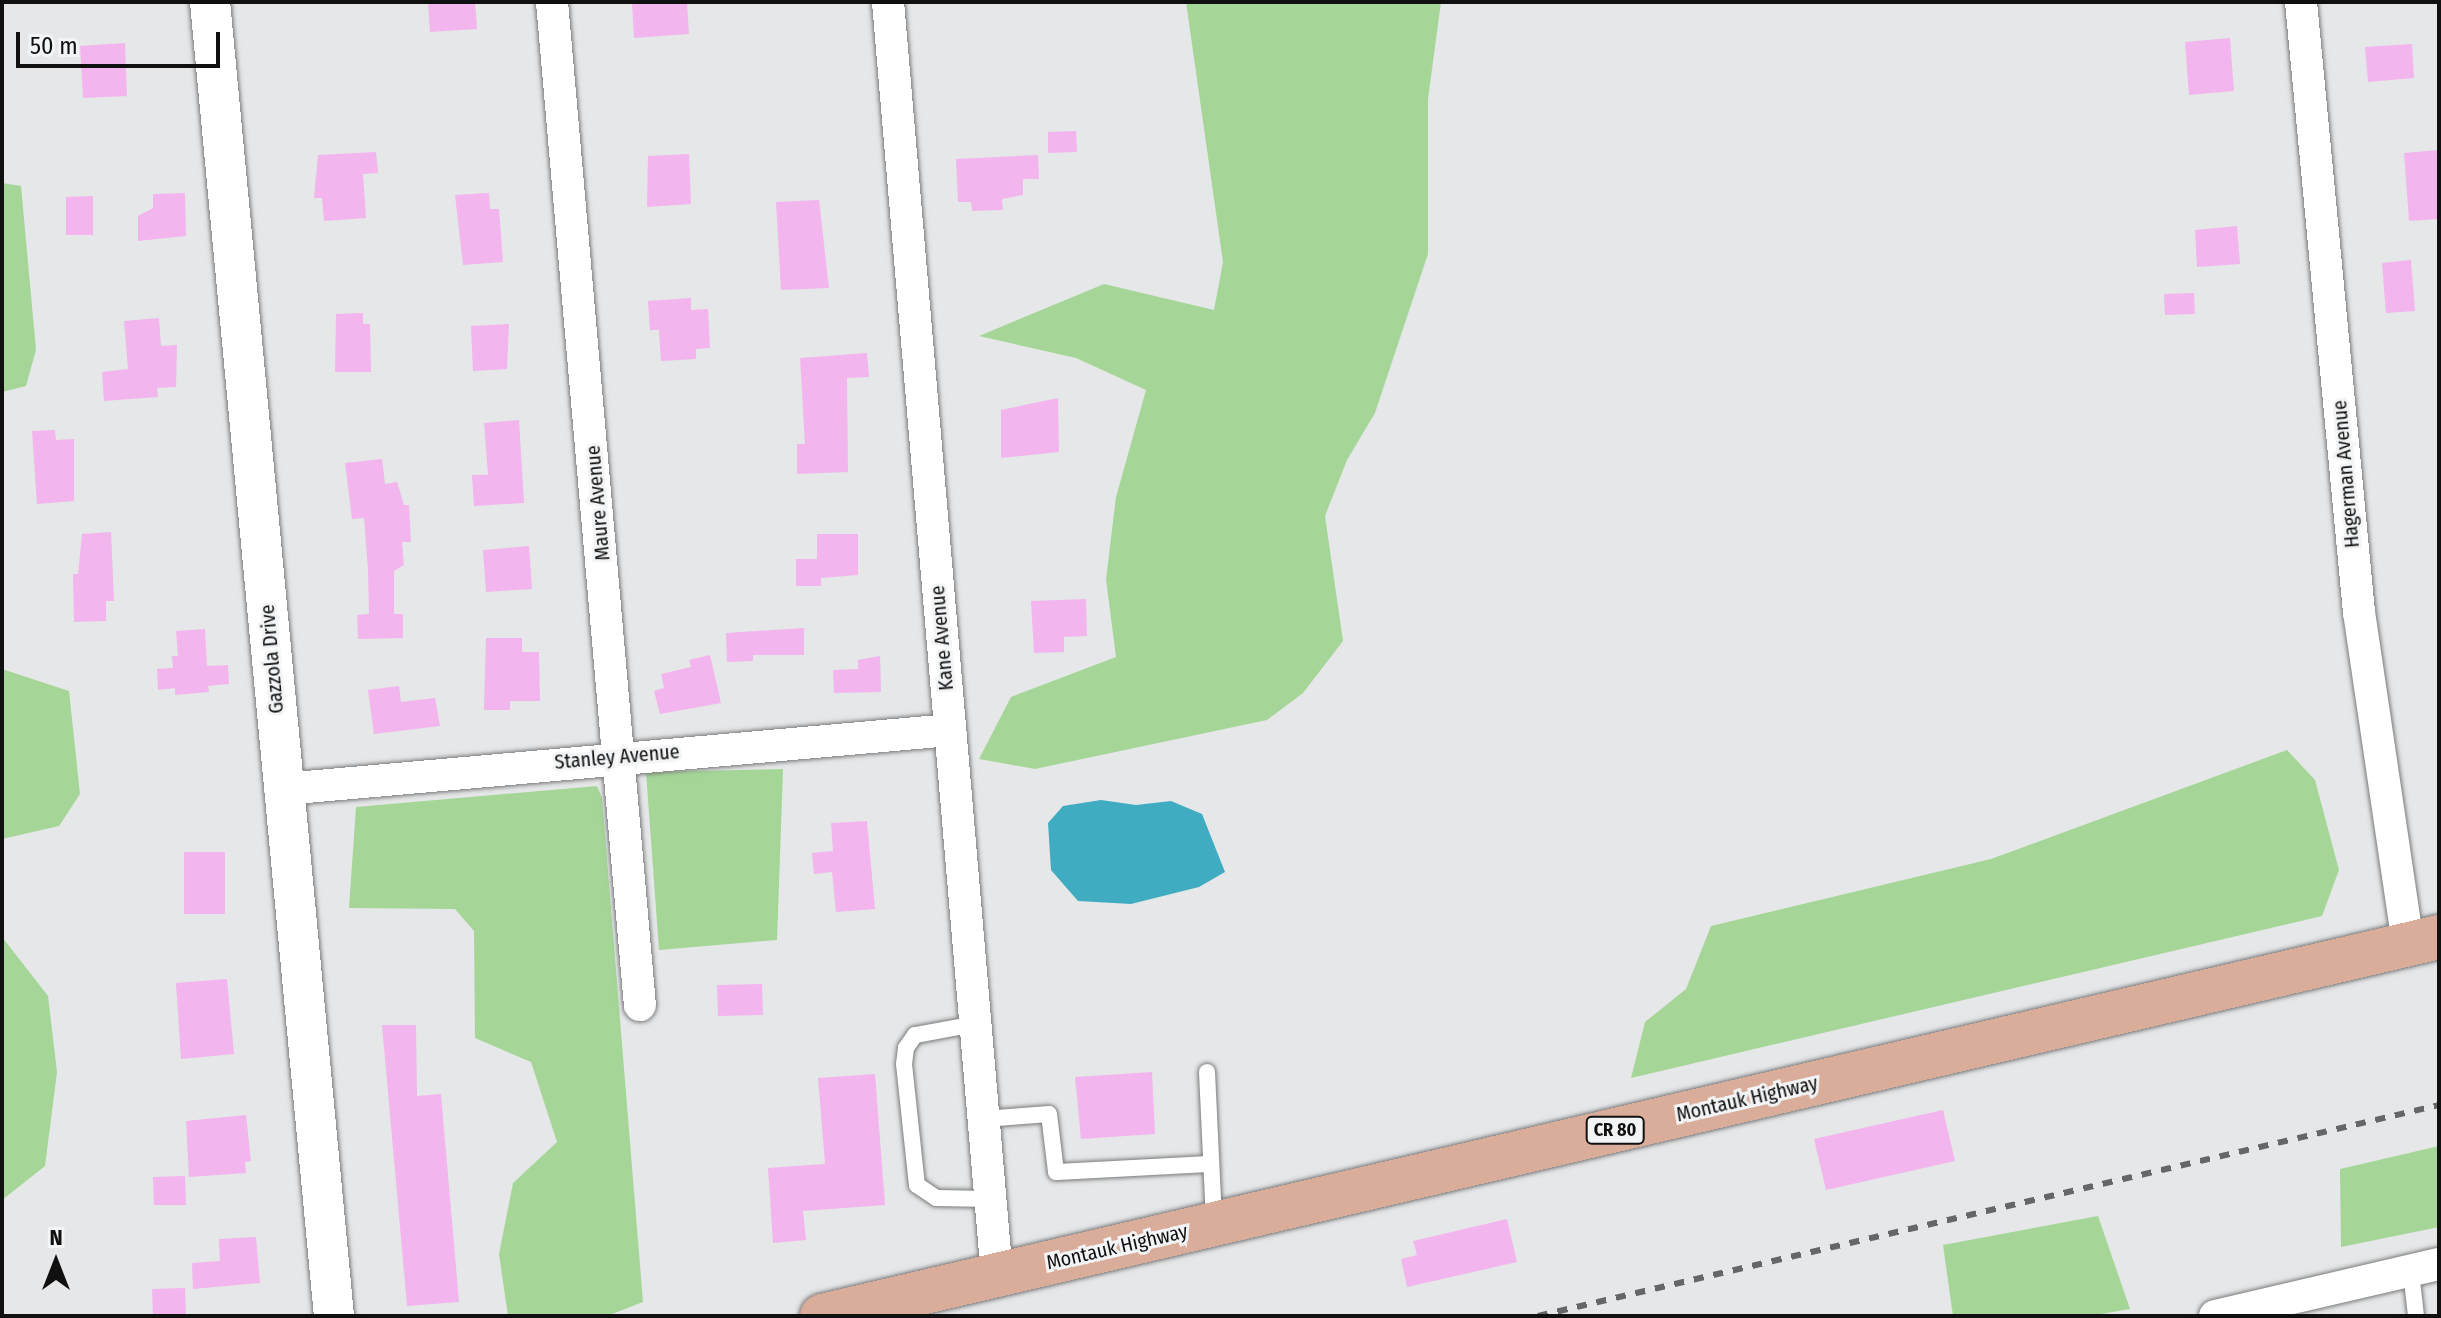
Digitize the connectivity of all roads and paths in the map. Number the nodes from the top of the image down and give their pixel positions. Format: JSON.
{"nodes":[{"id":1,"x":210,"y":2,"type":"edge"},
{"id":2,"x":552,"y":2,"type":"edge"},
{"id":3,"x":888,"y":2,"type":"edge"},
{"id":4,"x":2301,"y":2,"type":"edge"},
{"id":5,"x":950,"y":730,"type":"junction"},
{"id":6,"x":621,"y":755,"type":"junction"},
{"id":7,"x":284,"y":789,"type":"junction"},
{"id":8,"x":2424,"y":940,"type":"edge"},
{"id":9,"x":640,"y":1005,"type":"dead end"},
{"id":10,"x":975,"y":1024,"type":"junction"},
{"id":11,"x":1207,"y":1072,"type":"dead end"},
{"id":12,"x":984,"y":1119,"type":"junction"},
{"id":13,"x":1210,"y":1164,"type":"junction"},
{"id":14,"x":991,"y":1199,"type":"junction"},
{"id":15,"x":1214,"y":1224,"type":"junction"},
{"id":16,"x":2425,"y":1268,"type":"edge"},
{"id":17,"x":997,"y":1275,"type":"junction"},
{"id":18,"x":334,"y":1316,"type":"edge"},
{"id":19,"x":822,"y":1316,"type":"edge"},
{"id":20,"x":2215,"y":1316,"type":"edge"},
{"id":21,"x":2416,"y":1316,"type":"edge"}],
"edges":[{"from":1,"to":7,"type":"street","name":"Gazzola Drive"},
{"from":2,"to":6,"type":"street","name":"Maure Avenue"},
{"from":3,"to":5,"type":"street","name":"Kane Avenue"},
{"from":4,"to":8,"type":"street","name":"Hagerman Avenue"},
{"from":5,"to":6,"type":"street","name":"Stanley Avenue"},
{"from":5,"to":10,"type":"street","name":"Kane Avenue"},
{"from":6,"to":7,"type":"street","name":"Stanley Avenue"},
{"from":6,"to":9,"type":"street","name":"Maure Avenue"},
{"from":7,"to":18,"type":"street","name":"Gazzola Drive"},
{"from":8,"to":15,"type":"main road","name":"Montauk Highway","number":"CR 80"},
{"from":10,"to":12,"type":"street","name":"Kane Avenue"},
{"from":10,"to":14,"type":"lane"},
{"from":11,"to":13,"type":"lane"},
{"from":12,"to":13,"type":"lane"},
{"from":12,"to":14,"type":"street","name":"Kane Avenue"},
{"from":13,"to":15,"type":"lane"},
{"from":14,"to":17,"type":"street","name":"Kane Avenue"},
{"from":15,"to":17,"type":"main road","name":"Montauk Highway","number":"CR 80"},
{"from":16,"to":20,"type":"street"},
{"from":16,"to":21,"type":"lane"},
{"from":17,"to":19,"type":"main road","name":"Montauk Highway","number":"CR 80"}]}
